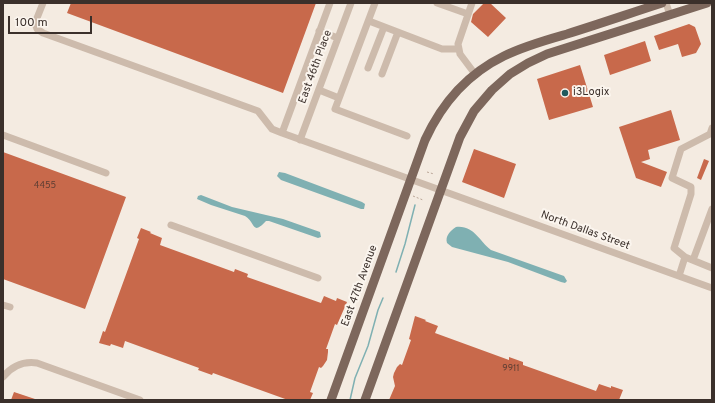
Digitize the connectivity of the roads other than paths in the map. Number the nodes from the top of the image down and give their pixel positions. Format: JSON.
{"nodes":[{"id":1,"x":43,"y":3,"type":"edge"},
{"id":2,"x":330,"y":3,"type":"edge"},
{"id":3,"x":351,"y":3,"type":"edge"},
{"id":4,"x":375,"y":3,"type":"edge"},
{"id":5,"x":437,"y":3,"type":"edge"},
{"id":6,"x":472,"y":3,"type":"edge"},
{"id":7,"x":662,"y":3,"type":"edge"},
{"id":8,"x":666,"y":3,"type":"edge"},
{"id":9,"x":707,"y":3,"type":"edge"},
{"id":10,"x":468,"y":14,"type":"junction"},
{"id":11,"x":670,"y":14,"type":"junction"},
{"id":12,"x":369,"y":21,"type":"junction"},
{"id":13,"x":384,"y":26,"type":"junction"},
{"id":14,"x":319,"y":31,"type":"junction"},
{"id":15,"x":398,"y":32,"type":"junction"},
{"id":16,"x":338,"y":38,"type":"junction"},
{"id":17,"x":459,"y":49,"type":"junction"},
{"id":18,"x":368,"y":68,"type":"dead end"},
{"id":19,"x":382,"y":74,"type":"dead end"},
{"id":20,"x":475,"y":74,"type":"junction"},
{"id":21,"x":319,"y":90,"type":"junction"},
{"id":22,"x":339,"y":98,"type":"junction"},
{"id":23,"x":712,"y":128,"type":"edge"},
{"id":24,"x":282,"y":133,"type":"junction"},
{"id":25,"x":3,"y":135,"type":"edge"},
{"id":26,"x":407,"y":136,"type":"dead end"},
{"id":27,"x":300,"y":140,"type":"junction"},
{"id":28,"x":106,"y":172,"type":"dead end"},
{"id":29,"x":411,"y":180,"type":"junction"},
{"id":30,"x":441,"y":191,"type":"junction"},
{"id":31,"x":712,"y":209,"type":"edge"},
{"id":32,"x":171,"y":225,"type":"dead end"},
{"id":33,"x":685,"y":258,"type":"junction"},
{"id":34,"x":693,"y":260,"type":"junction"},
{"id":35,"x":712,"y":268,"type":"edge"},
{"id":36,"x":678,"y":276,"type":"junction"},
{"id":37,"x":318,"y":278,"type":"dead end"},
{"id":38,"x":712,"y":288,"type":"edge"},
{"id":39,"x":3,"y":377,"type":"edge"},
{"id":40,"x":140,"y":400,"type":"edge"},
{"id":41,"x":331,"y":400,"type":"edge"},
{"id":42,"x":366,"y":400,"type":"edge"}],
"edges":[{"from":1,"to":24,"type":"street"},
{"from":2,"to":14,"type":"street"},
{"from":3,"to":16,"type":"street","name":"East 46th Place"},
{"from":4,"to":12,"type":"street"},
{"from":5,"to":10,"type":"street"},
{"from":6,"to":10,"type":"street"},
{"from":7,"to":20,"type":"main road","name":"East 47th Avenue"},
{"from":8,"to":11,"type":"street"},
{"from":9,"to":11,"type":"main road"},
{"from":10,"to":17,"type":"street"},
{"from":11,"to":30,"type":"main road"},
{"from":12,"to":13,"type":"street"},
{"from":12,"to":22,"type":"street"},
{"from":13,"to":15,"type":"street"},
{"from":13,"to":18,"type":"street"},
{"from":14,"to":16,"type":"street"},
{"from":14,"to":24,"type":"street"},
{"from":15,"to":17,"type":"street"},
{"from":15,"to":19,"type":"street"},
{"from":16,"to":21,"type":"street","name":"East 46th Place"},
{"from":17,"to":20,"type":"street"},
{"from":20,"to":29,"type":"main road","name":"East 47th Avenue"},
{"from":21,"to":22,"type":"street"},
{"from":21,"to":27,"type":"street","name":"East 46th Place"},
{"from":22,"to":26,"type":"street"},
{"from":23,"to":33,"type":"street"},
{"from":24,"to":27,"type":"street"},
{"from":25,"to":28,"type":"street"},
{"from":27,"to":29,"type":"street"},
{"from":29,"to":30,"type":"street"},
{"from":29,"to":41,"type":"main road","name":"East 47th Avenue"},
{"from":30,"to":36,"type":"street","name":"North Dallas Street"},
{"from":30,"to":42,"type":"main road"},
{"from":31,"to":34,"type":"street"},
{"from":32,"to":37,"type":"street"},
{"from":33,"to":34,"type":"street"},
{"from":33,"to":36,"type":"street"},
{"from":34,"to":35,"type":"street"},
{"from":36,"to":38,"type":"street","name":"North Dallas Street"},
{"from":39,"to":40,"type":"street"}]}
